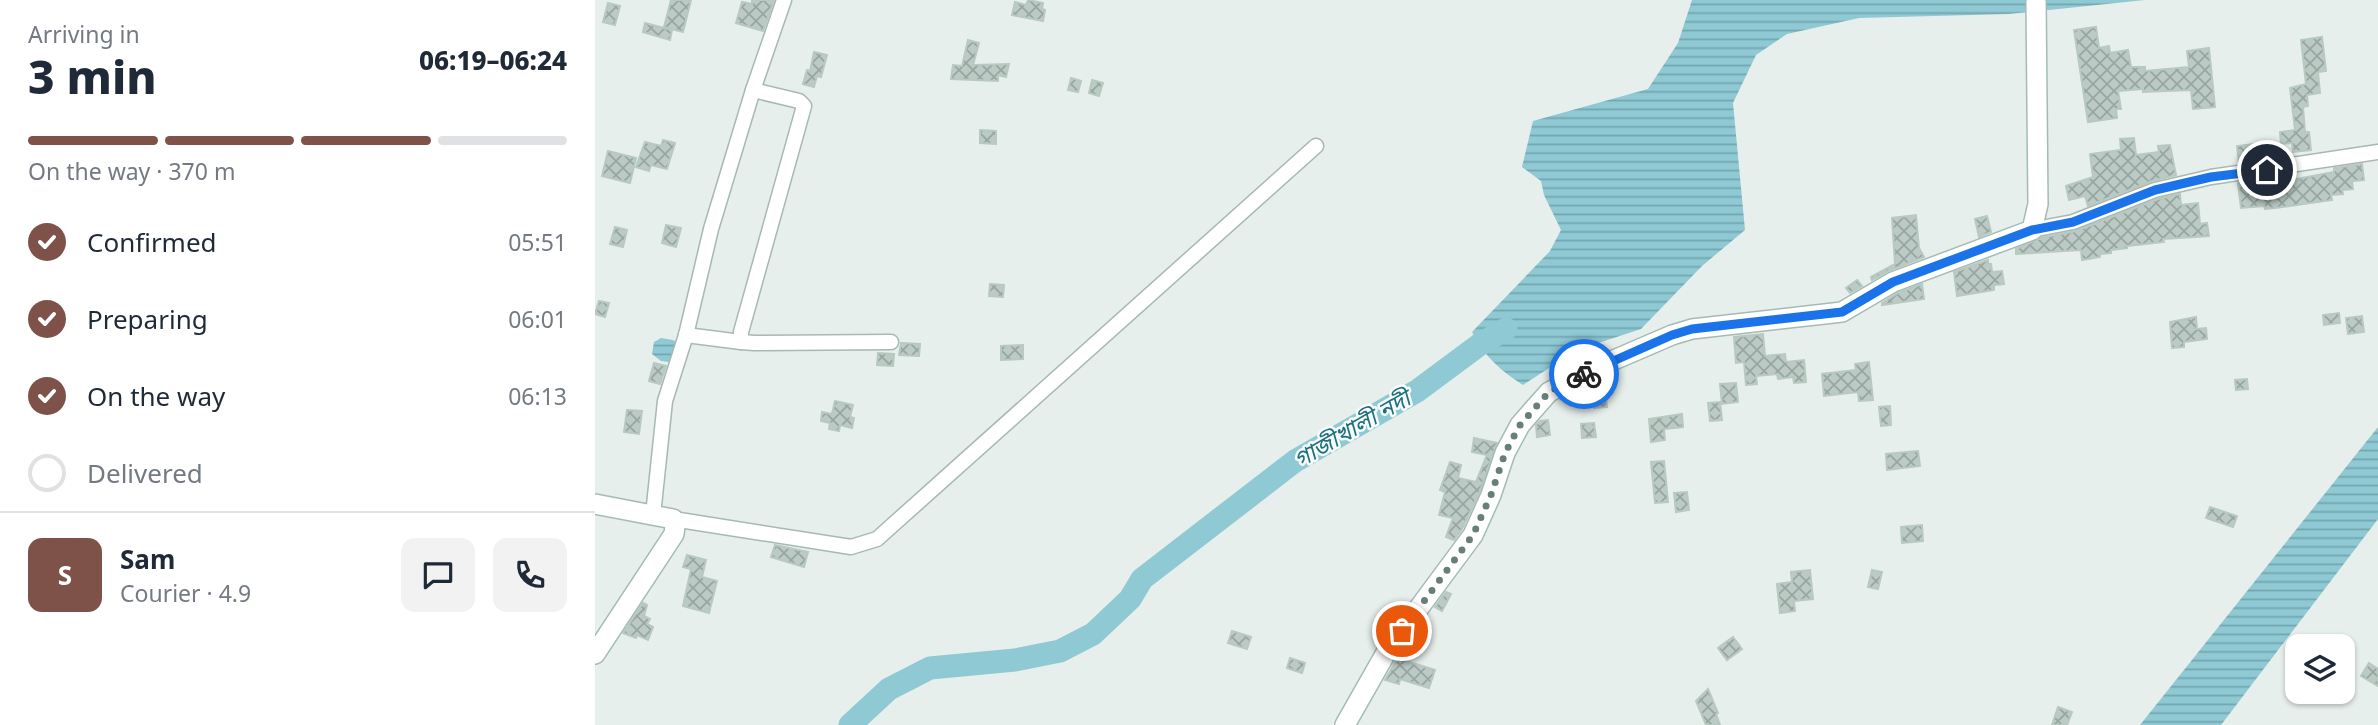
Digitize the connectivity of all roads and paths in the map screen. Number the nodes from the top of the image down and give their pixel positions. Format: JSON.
{"nodes":[{"id":1,"x":785,"y":0,"type":"edge"},
{"id":2,"x":2036,"y":0,"type":"edge"},
{"id":3,"x":753,"y":90,"type":"junction"},
{"id":4,"x":1316,"y":146,"type":"dead end"},
{"id":5,"x":2378,"y":152,"type":"edge"},
{"id":6,"x":2032,"y":230,"type":"junction"},
{"id":7,"x":686,"y":335,"type":"junction"},
{"id":8,"x":741,"y":342,"type":"junction"},
{"id":9,"x":891,"y":342,"type":"dead end"},
{"id":10,"x":595,"y":504,"type":"edge"},
{"id":11,"x":663,"y":517,"type":"junction"},
{"id":12,"x":595,"y":654,"type":"edge"},
{"id":13,"x":1345,"y":725,"type":"edge"}],
"edges":[{"from":1,"to":3,"type":"street"},
{"from":2,"to":6,"type":"street"},
{"from":3,"to":7,"type":"street"},
{"from":3,"to":8,"type":"street"},
{"from":4,"to":11,"type":"street"},
{"from":5,"to":6,"type":"street"},
{"from":6,"to":13,"type":"street"},
{"from":7,"to":8,"type":"street"},
{"from":7,"to":11,"type":"street"},
{"from":8,"to":9,"type":"street"},
{"from":10,"to":11,"type":"street"},
{"from":11,"to":12,"type":"street"}]}
